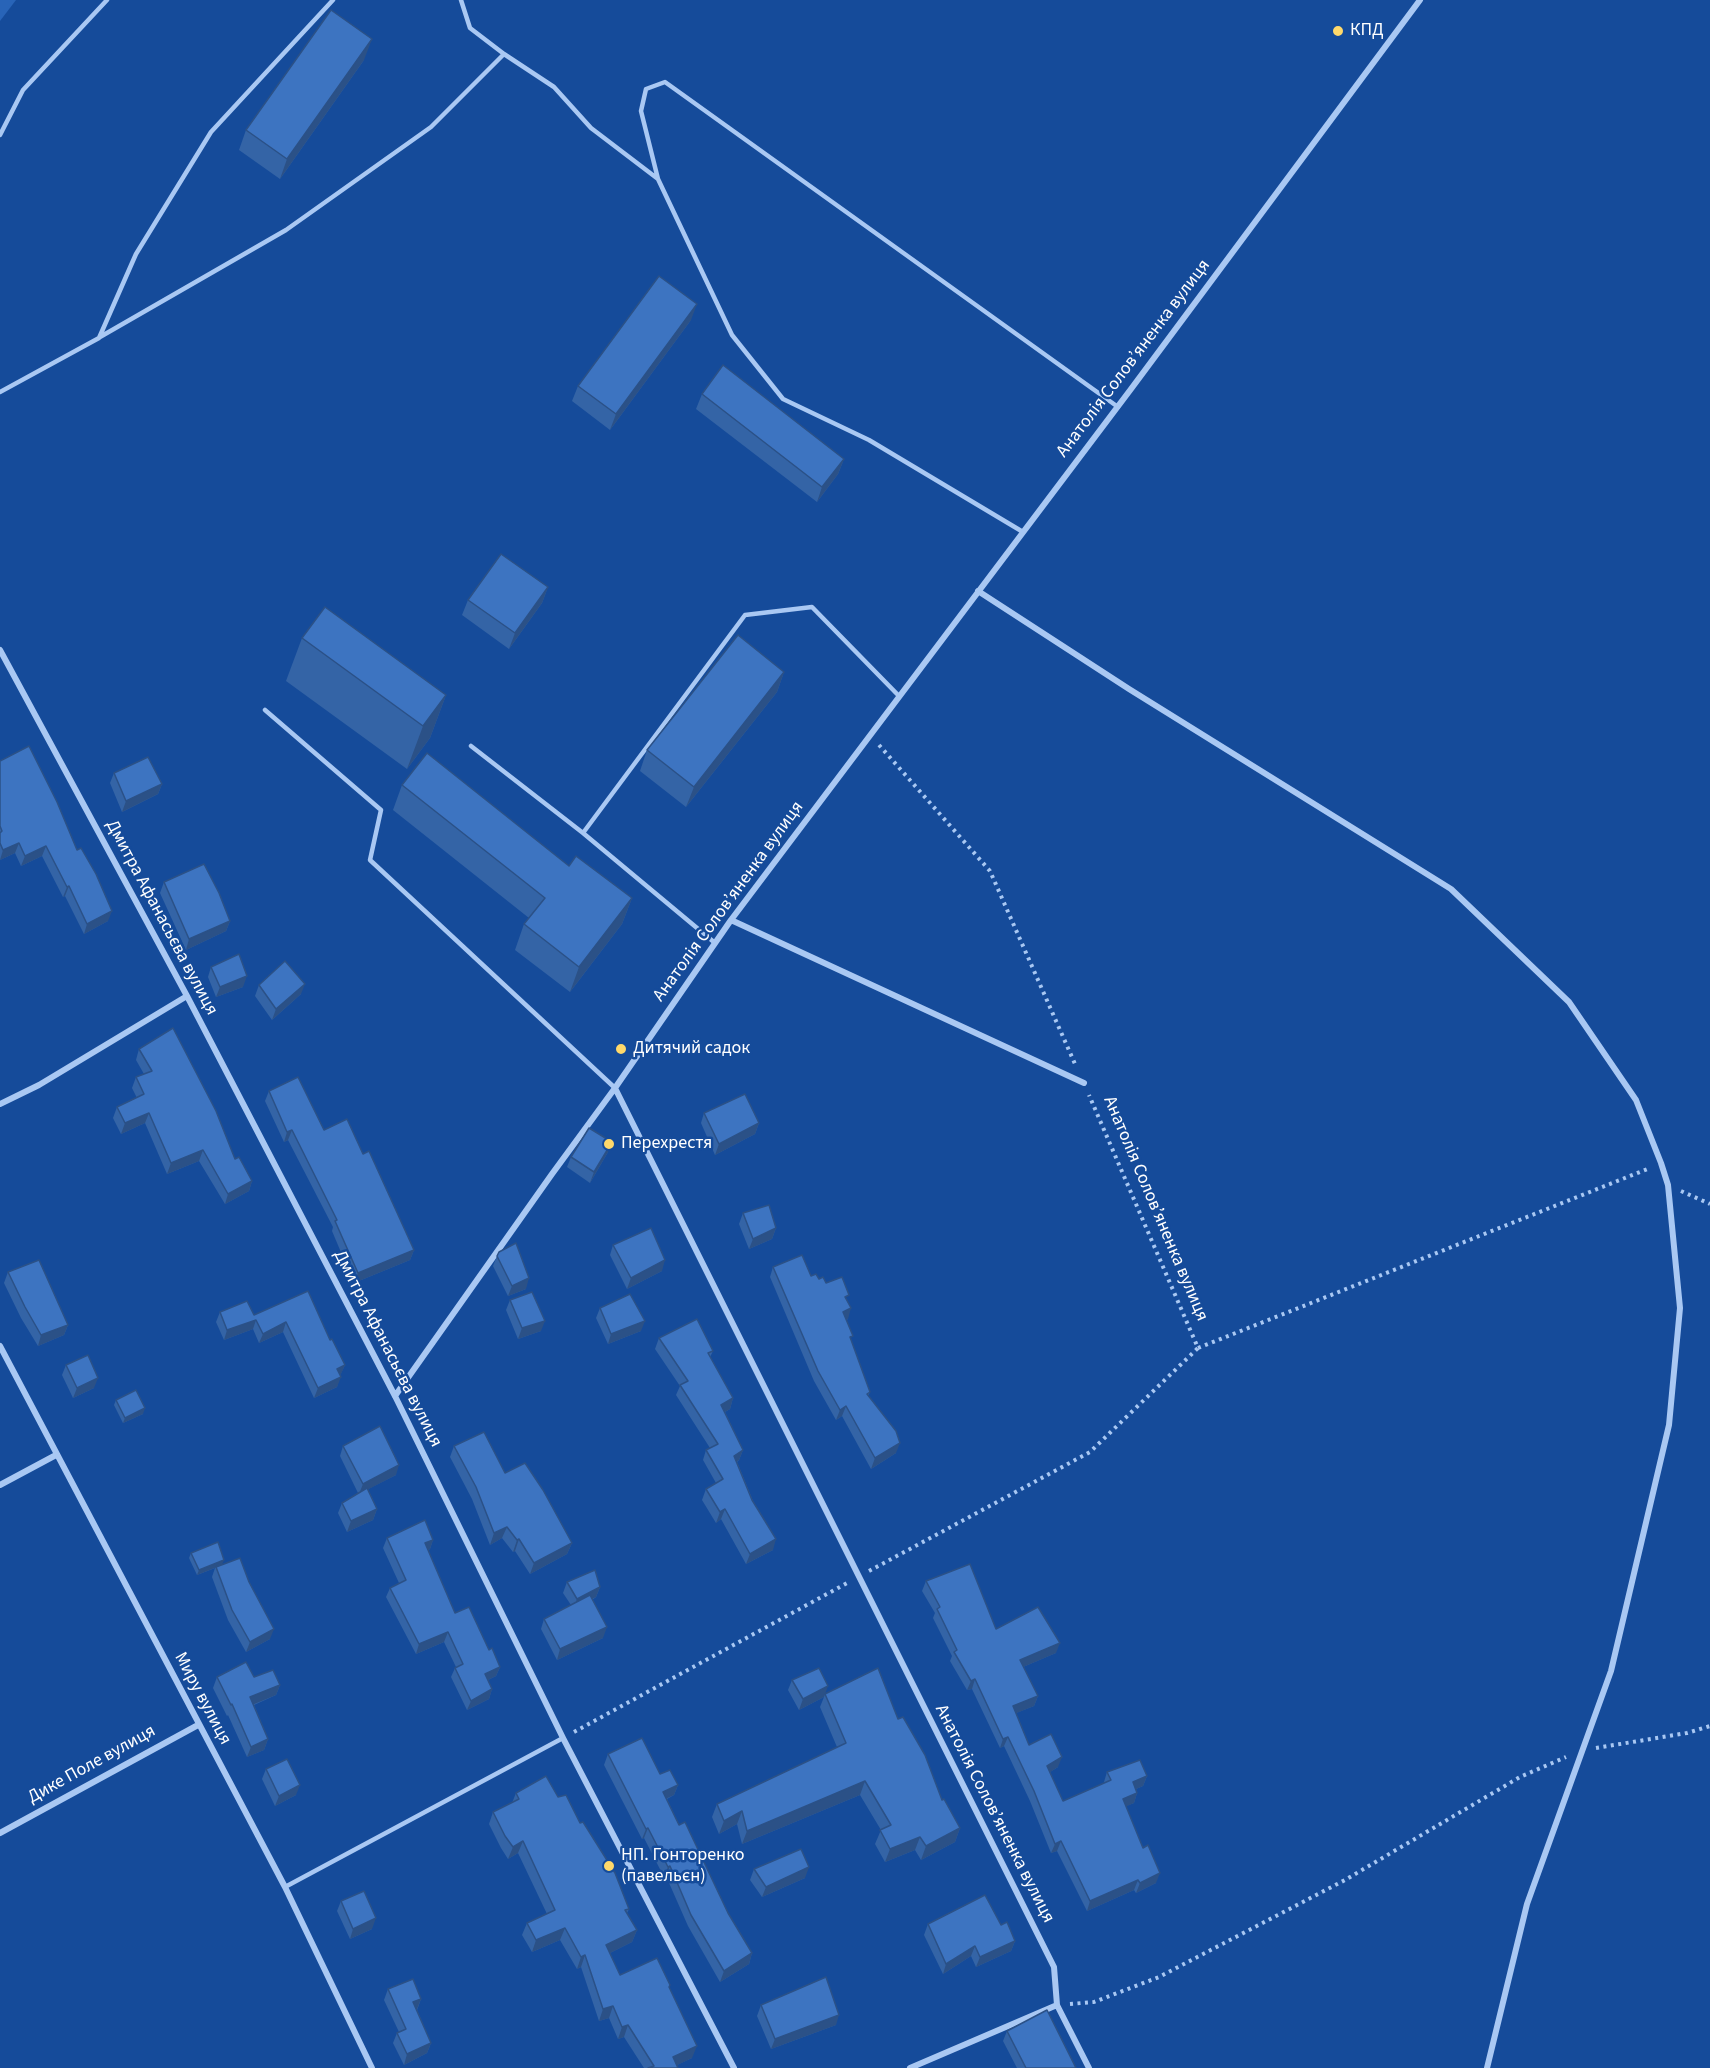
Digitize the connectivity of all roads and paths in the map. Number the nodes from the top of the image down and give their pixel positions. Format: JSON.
{"nodes":[{"id":1,"x":107,"y":0,"type":"edge"},
{"id":2,"x":333,"y":0,"type":"edge"},
{"id":3,"x":461,"y":0,"type":"edge"},
{"id":4,"x":1420,"y":0,"type":"edge"},
{"id":5,"x":504,"y":54,"type":"junction"},
{"id":6,"x":0,"y":135,"type":"edge"},
{"id":7,"x":658,"y":179,"type":"junction"},
{"id":8,"x":99,"y":338,"type":"junction"},
{"id":9,"x":0,"y":392,"type":"edge"},
{"id":10,"x":1118,"y":407,"type":"junction"},
{"id":11,"x":1023,"y":532,"type":"junction"},
{"id":12,"x":978,"y":591,"type":"junction"},
{"id":13,"x":0,"y":650,"type":"edge"},
{"id":14,"x":899,"y":696,"type":"junction"},
{"id":15,"x":265,"y":710,"type":"dead end"},
{"id":16,"x":870,"y":735,"type":"junction"},
{"id":17,"x":471,"y":746,"type":"dead end"},
{"id":18,"x":583,"y":833,"type":"junction"},
{"id":19,"x":732,"y":920,"type":"junction"},
{"id":20,"x":715,"y":943,"type":"junction"},
{"id":21,"x":187,"y":996,"type":"junction"},
{"id":22,"x":1084,"y":1083,"type":"junction"},
{"id":23,"x":615,"y":1088,"type":"junction"},
{"id":24,"x":0,"y":1104,"type":"edge"},
{"id":25,"x":1661,"y":1163,"type":"junction"},
{"id":26,"x":1668,"y":1185,"type":"junction"},
{"id":27,"x":1710,"y":1204,"type":"edge"},
{"id":28,"x":0,"y":1347,"type":"edge"},
{"id":29,"x":1198,"y":1348,"type":"junction"},
{"id":30,"x":395,"y":1396,"type":"junction"},
{"id":31,"x":56,"y":1455,"type":"junction"},
{"id":32,"x":0,"y":1485,"type":"edge"},
{"id":33,"x":859,"y":1577,"type":"junction"},
{"id":34,"x":198,"y":1725,"type":"junction"},
{"id":35,"x":1710,"y":1726,"type":"edge"},
{"id":36,"x":563,"y":1738,"type":"junction"},
{"id":37,"x":1582,"y":1751,"type":"junction"},
{"id":38,"x":0,"y":1833,"type":"edge"},
{"id":39,"x":285,"y":1887,"type":"junction"},
{"id":40,"x":1057,"y":2006,"type":"junction"},
{"id":41,"x":372,"y":2068,"type":"edge"},
{"id":42,"x":734,"y":2068,"type":"edge"},
{"id":43,"x":910,"y":2068,"type":"edge"},
{"id":44,"x":1089,"y":2068,"type":"edge"},
{"id":45,"x":1487,"y":2068,"type":"edge"}],
"edges":[{"from":1,"to":6,"type":"lane"},
{"from":2,"to":8,"type":"lane"},
{"from":3,"to":5,"type":"lane"},
{"from":4,"to":10,"type":"street","name":"Анатолія Солов’яненка вулиця"},
{"from":5,"to":7,"type":"lane"},
{"from":5,"to":8,"type":"lane"},
{"from":7,"to":10,"type":"lane"},
{"from":7,"to":11,"type":"lane"},
{"from":8,"to":9,"type":"lane"},
{"from":10,"to":11,"type":"street","name":"Анатолія Солов’яненка вулиця"},
{"from":11,"to":12,"type":"street","name":"Анатолія Солов’яненка вулиця"},
{"from":12,"to":14,"type":"street","name":"Анатолія Солов’яненка вулиця"},
{"from":12,"to":25,"type":"street"},
{"from":13,"to":21,"type":"street","name":"Дмитра Афанасьєва вулиця"},
{"from":14,"to":16,"type":"street","name":"Анатолія Солов’яненка вулиця"},
{"from":14,"to":18,"type":"lane"},
{"from":15,"to":23,"type":"lane"},
{"from":16,"to":19,"type":"street","name":"Анатолія Солов’яненка вулиця"},
{"from":16,"to":22,"type":"path","name":"Анатолія Солов’яненка вулиця"},
{"from":17,"to":18,"type":"lane"},
{"from":18,"to":20,"type":"lane"},
{"from":19,"to":20,"type":"street","name":"Анатолія Солов’яненка вулиця"},
{"from":19,"to":22,"type":"street"},
{"from":20,"to":23,"type":"street","name":"Анатолія Солов’яненка вулиця"},
{"from":21,"to":24,"type":"street"},
{"from":21,"to":30,"type":"street","name":"Дмитра Афанасьєва вулиця"},
{"from":22,"to":29,"type":"path","name":"Анатолія Солов’яненка вулиця"},
{"from":23,"to":30,"type":"street","name":"Анатолія Солов’яненка вулиця"},
{"from":23,"to":33,"type":"street","name":"Анатолія Солов’яненка вулиця"},
{"from":25,"to":26,"type":"street"},
{"from":25,"to":29,"type":"path"},
{"from":26,"to":27,"type":"path"},
{"from":26,"to":37,"type":"street"},
{"from":28,"to":31,"type":"street","name":"Миру вулиця"},
{"from":29,"to":33,"type":"path","name":"Анатолія Солов’яненка вулиця"},
{"from":30,"to":36,"type":"street","name":"Дмитра Афанасьєва вулиця"},
{"from":31,"to":32,"type":"street"},
{"from":31,"to":34,"type":"street","name":"Миру вулиця"},
{"from":33,"to":36,"type":"path"},
{"from":33,"to":40,"type":"street","name":"Анатолія Солов’яненка вулиця"},
{"from":34,"to":38,"type":"street","name":"Дике Поле вулиця"},
{"from":34,"to":39,"type":"street","name":"Миру вулиця"},
{"from":35,"to":37,"type":"path"},
{"from":36,"to":39,"type":"lane"},
{"from":36,"to":42,"type":"street","name":"Дмитра Афанасьєва вулиця"},
{"from":37,"to":40,"type":"path"},
{"from":37,"to":45,"type":"street"},
{"from":39,"to":41,"type":"street","name":"Миру вулиця"},
{"from":40,"to":43,"type":"street"},
{"from":40,"to":44,"type":"street","name":"Анатолія Солов’яненка вулиця"}]}
